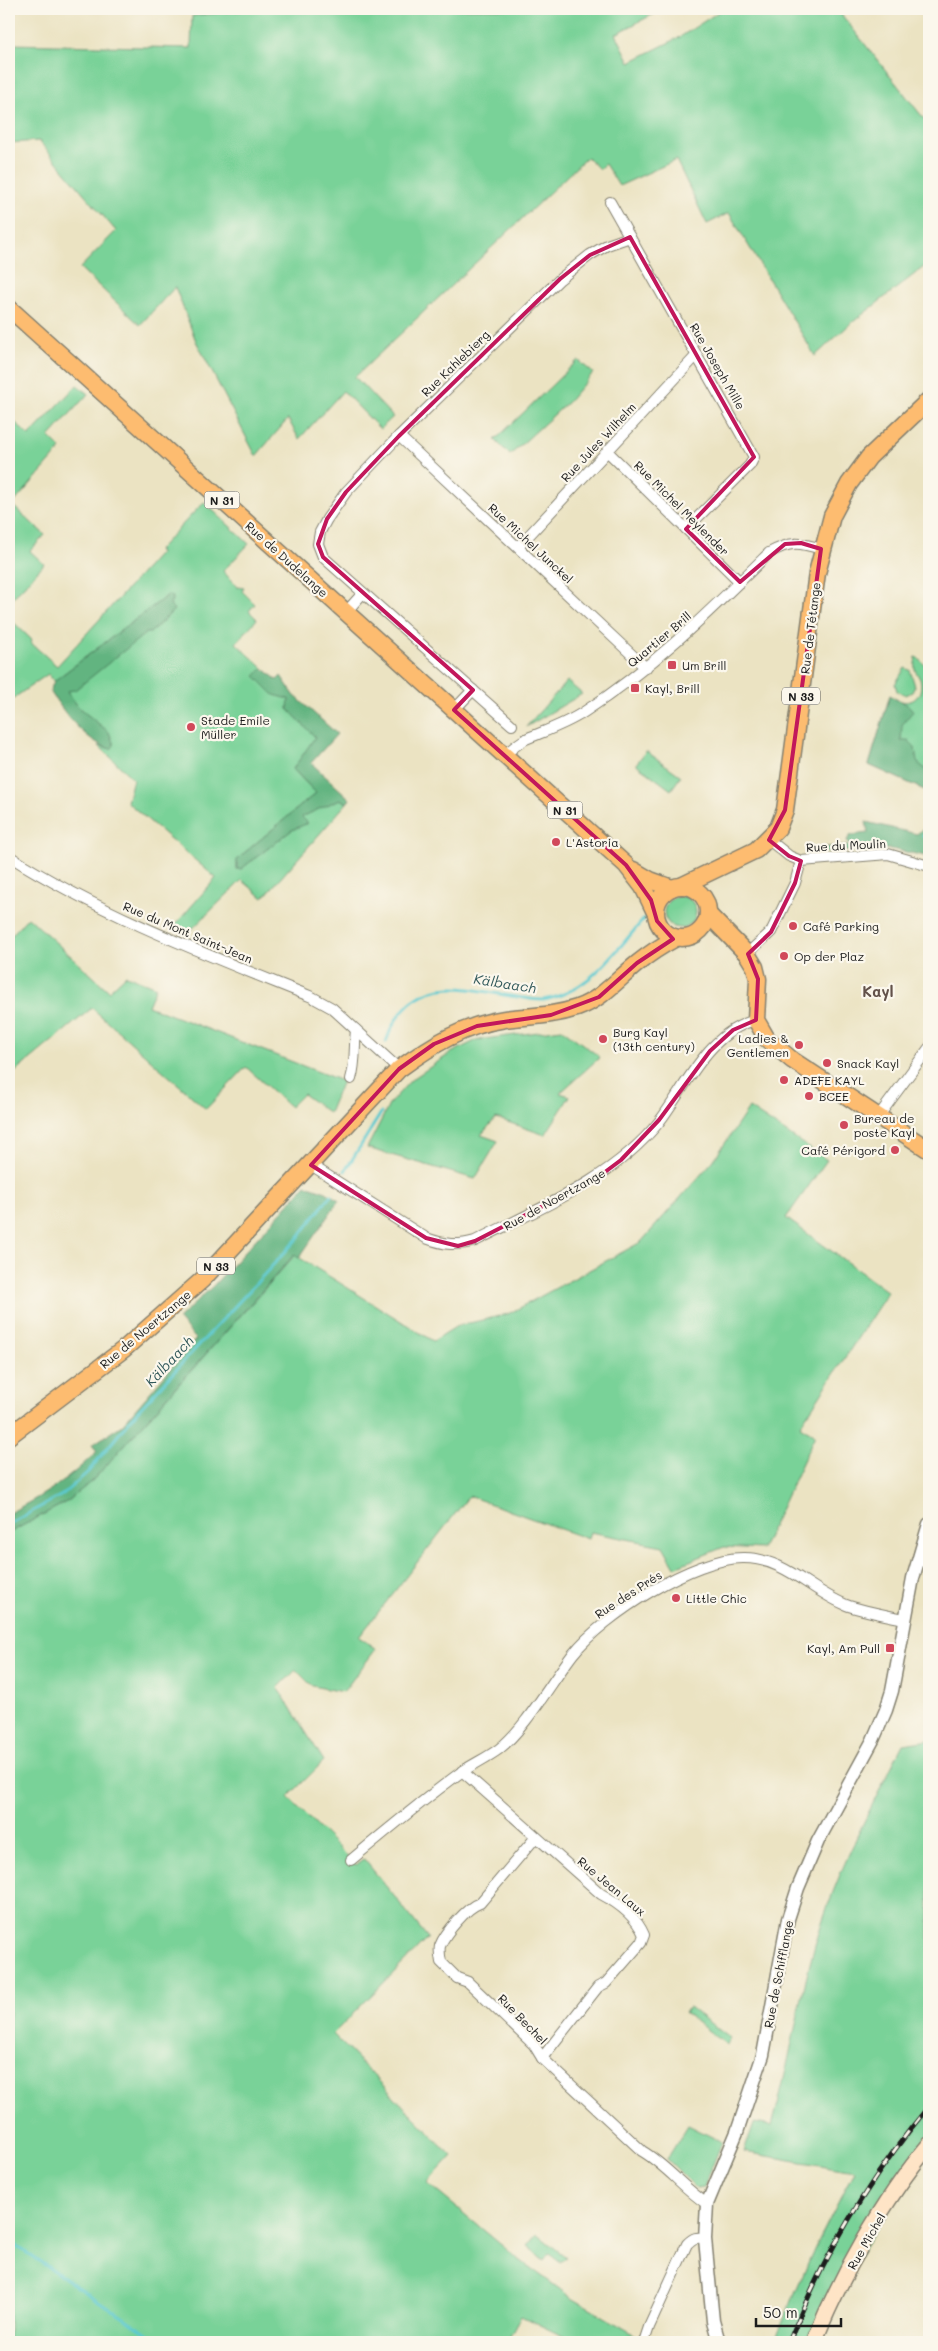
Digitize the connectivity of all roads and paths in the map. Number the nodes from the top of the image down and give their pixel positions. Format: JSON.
{"nodes":[{"id":1,"x":610,"y":202,"type":"dead end"},
{"id":2,"x":630,"y":237,"type":"junction"},
{"id":3,"x":9,"y":308,"type":"edge"},
{"id":4,"x":697,"y":355,"type":"junction"},
{"id":5,"x":929,"y":400,"type":"edge"},
{"id":6,"x":399,"y":436,"type":"junction"},
{"id":7,"x":607,"y":451,"type":"junction"},
{"id":8,"x":686,"y":529,"type":"junction"},
{"id":9,"x":320,"y":532,"type":"joint"},
{"id":10,"x":518,"y":547,"type":"junction"},
{"id":11,"x":821,"y":549,"type":"junction"},
{"id":12,"x":740,"y":582,"type":"junction"},
{"id":13,"x":363,"y":593,"type":"junction"},
{"id":14,"x":346,"y":612,"type":"junction"},
{"id":15,"x":646,"y":668,"type":"junction"},
{"id":16,"x":473,"y":690,"type":"junction"},
{"id":17,"x":454,"y":710,"type":"junction"},
{"id":18,"x":512,"y":725,"type":"dead end"},
{"id":19,"x":504,"y":755,"type":"junction"},
{"id":20,"x":769,"y":840,"type":"junction"},
{"id":21,"x":9,"y":856,"type":"edge"},
{"id":22,"x":801,"y":860,"type":"junction"},
{"id":23,"x":726,"y":864,"type":"junction"},
{"id":24,"x":626,"y":865,"type":"junction"},
{"id":25,"x":929,"y":866,"type":"edge"},
{"id":26,"x":676,"y":887,"type":"junction"},
{"id":27,"x":707,"y":907,"type":"junction"},
{"id":28,"x":656,"y":916,"type":"junction"},
{"id":29,"x":696,"y":935,"type":"junction"},
{"id":30,"x":676,"y":938,"type":"junction"},
{"id":31,"x":742,"y":948,"type":"junction"},
{"id":32,"x":637,"y":963,"type":"junction"},
{"id":33,"x":756,"y":1020,"type":"junction"},
{"id":34,"x":356,"y":1030,"type":"junction"},
{"id":35,"x":929,"y":1048,"type":"edge"},
{"id":36,"x":399,"y":1069,"type":"junction"},
{"id":37,"x":351,"y":1079,"type":"dead end"},
{"id":38,"x":878,"y":1117,"type":"junction"},
{"id":39,"x":929,"y":1150,"type":"edge"},
{"id":40,"x":311,"y":1165,"type":"junction"},
{"id":41,"x":9,"y":1436,"type":"edge"},
{"id":42,"x":929,"y":1524,"type":"edge"},
{"id":43,"x":904,"y":1619,"type":"junction"},
{"id":44,"x":462,"y":1771,"type":"junction"},
{"id":45,"x":536,"y":1837,"type":"junction"},
{"id":46,"x":351,"y":1860,"type":"dead end"},
{"id":47,"x":542,"y":2058,"type":"junction"},
{"id":48,"x":929,"y":2145,"type":"edge"},
{"id":49,"x":706,"y":2204,"type":"junction"},
{"id":50,"x":705,"y":2239,"type":"junction"},
{"id":51,"x":644,"y":2342,"type":"edge"},
{"id":52,"x":718,"y":2342,"type":"edge"},
{"id":53,"x":814,"y":2342,"type":"edge"}],
"edges":[{"from":1,"to":2,"type":"street","name":"Rue Joseph Mille"},
{"from":2,"to":4,"type":"street","name":"Rue Joseph Mille"},
{"from":2,"to":6,"type":"street","name":"Rue Kahlebierg"},
{"from":3,"to":14,"type":"main road","name":"Rue de Dudelange","number":"N 31"},
{"from":4,"to":7,"type":"street","name":"Rue Jules Wilhelm"},
{"from":4,"to":8,"type":"street","name":"Rue Joseph Mille"},
{"from":5,"to":11,"type":"main road","name":"Rue de Tétange","number":"N 33"},
{"from":6,"to":9,"type":"street","name":"Rue Kahlebierg"},
{"from":6,"to":10,"type":"street","name":"Rue Michel Junckel"},
{"from":7,"to":8,"type":"street","name":"Rue Michel Meylender"},
{"from":7,"to":10,"type":"street","name":"Rue Jules Wilhelm"},
{"from":8,"to":12,"type":"street","name":"Rue Michel Meylender"},
{"from":9,"to":13,"type":"street","name":"Rue de Dudelange"},
{"from":10,"to":15,"type":"street","name":"Rue Michel Junckel"},
{"from":11,"to":12,"type":"street","name":"Quartier Brill"},
{"from":11,"to":20,"type":"main road","name":"Rue de Tétange","number":"N 33"},
{"from":12,"to":15,"type":"street","name":"Quartier Brill"},
{"from":13,"to":14,"type":"street"},
{"from":13,"to":16,"type":"street","name":"Rue de Dudelange"},
{"from":14,"to":17,"type":"main road","name":"Rue de Dudelange","number":"N 31"},
{"from":15,"to":19,"type":"street","name":"Quartier Brill"},
{"from":16,"to":17,"type":"street"},
{"from":16,"to":18,"type":"street","name":"Rue de Dudelange"},
{"from":17,"to":19,"type":"main road","name":"Rue de Dudelange","number":"N 31"},
{"from":19,"to":24,"type":"main road","name":"Rue de Dudelange","number":"N 31"},
{"from":20,"to":22,"type":"street","name":"Rue du Moulin"},
{"from":20,"to":23,"type":"main road","name":"Rue de Tétange","number":"N 33"},
{"from":21,"to":34,"type":"street","name":"Rue du Mont Saint-Jean"},
{"from":22,"to":25,"type":"street","name":"Rue du Moulin"},
{"from":22,"to":31,"type":"street"},
{"from":23,"to":26,"type":"main road","number":"N 33"},
{"from":23,"to":27,"type":"main road"},
{"from":24,"to":26,"type":"main road","name":"Rue de Dudelange","number":"N 31"},
{"from":24,"to":28,"type":"main road","name":"Rue de Dudelange","number":"N 31"},
{"from":26,"to":27,"type":"main road"},
{"from":26,"to":28,"type":"main road"},
{"from":27,"to":29,"type":"main road"},
{"from":27,"to":31,"type":"main road"},
{"from":28,"to":30,"type":"main road"},
{"from":28,"to":32,"type":"main road","number":"N 33"},
{"from":29,"to":30,"type":"main road"},
{"from":29,"to":31,"type":"main road"},
{"from":30,"to":32,"type":"main road","number":"N 33"},
{"from":31,"to":33,"type":"main road"},
{"from":32,"to":36,"type":"main road","name":"Rue de Noertzange","number":"N 33"},
{"from":33,"to":38,"type":"main road"},
{"from":33,"to":40,"type":"street","name":"Rue de Noertzange"},
{"from":34,"to":36,"type":"street","name":"Rue du Mont Saint-Jean"},
{"from":34,"to":37,"type":"street"},
{"from":35,"to":38,"type":"street"},
{"from":36,"to":40,"type":"main road","name":"Rue de Noertzange","number":"N 33"},
{"from":38,"to":39,"type":"main road"},
{"from":40,"to":41,"type":"main road","name":"Rue de Noertzange","number":"N 33"},
{"from":42,"to":43,"type":"street","name":"Rue de Schifflange"},
{"from":43,"to":44,"type":"street","name":"Rue des Prés"},
{"from":43,"to":49,"type":"street","name":"Rue de Schifflange"},
{"from":44,"to":45,"type":"street","name":"Rue Jean Laux"},
{"from":44,"to":46,"type":"street","name":"Rue des Prés"},
{"from":45,"to":47,"type":"street","name":"Rue Bechel"},
{"from":45,"to":47,"type":"street","name":"Rue Jean Laux"},
{"from":47,"to":49,"type":"street","name":"Rue Bechel"},
{"from":48,"to":53,"type":"main road","name":"Rue Michel"},
{"from":49,"to":50,"type":"street","name":"Rue de Schifflange"},
{"from":50,"to":51,"type":"street"},
{"from":50,"to":52,"type":"street","name":"Rue de Schifflange"}]}
